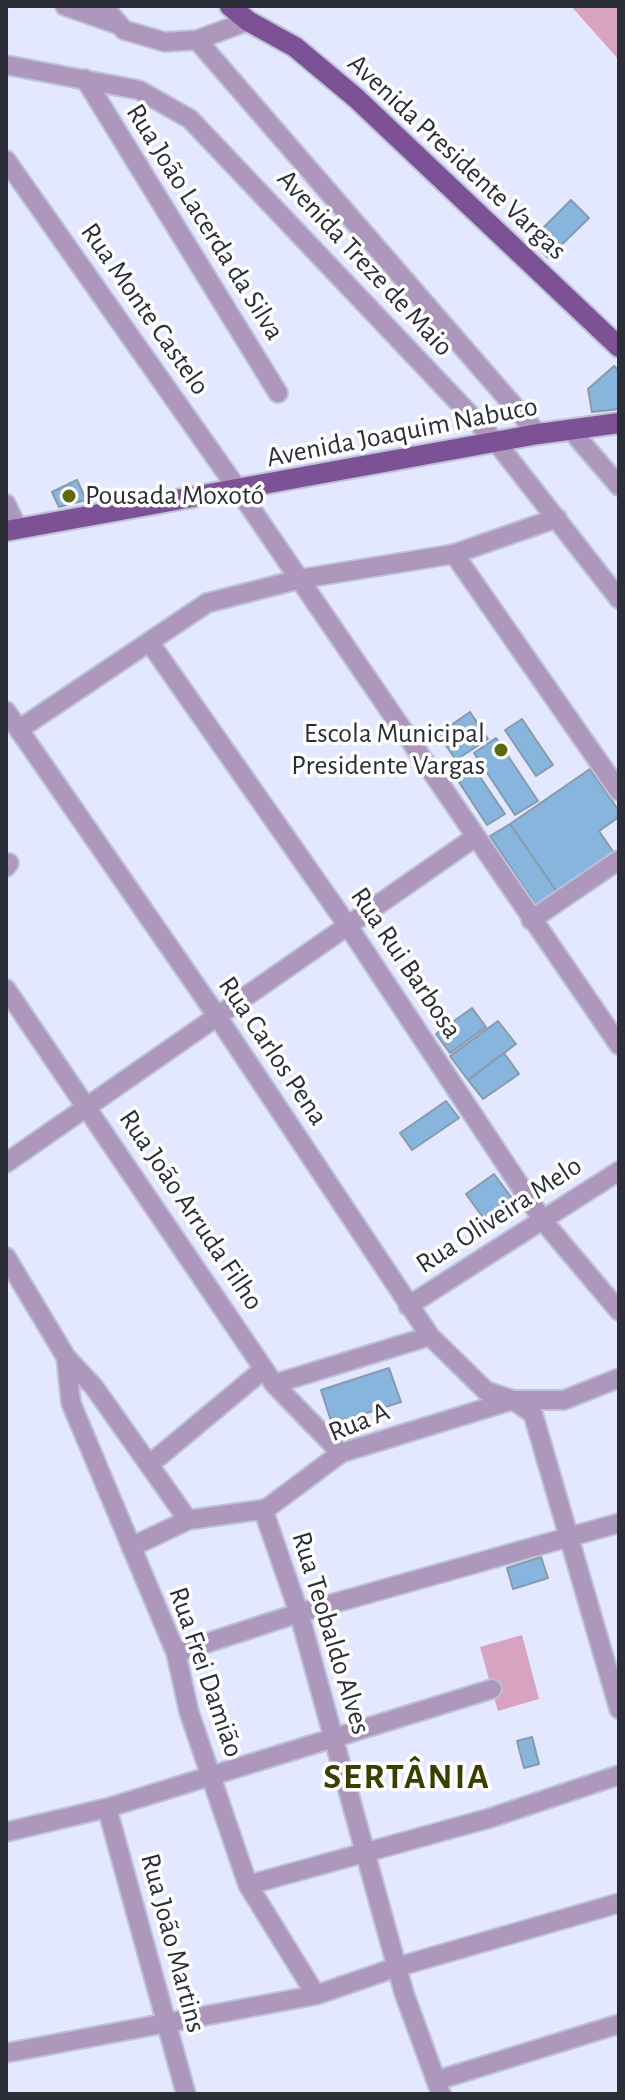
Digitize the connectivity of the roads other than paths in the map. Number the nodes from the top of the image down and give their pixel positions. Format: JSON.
{"nodes":[{"id":1,"x":65,"y":6,"type":"edge"},
{"id":2,"x":103,"y":6,"type":"edge"},
{"id":3,"x":230,"y":6,"type":"edge"},
{"id":4,"x":248,"y":21,"type":"junction"},
{"id":5,"x":120,"y":25,"type":"junction"},
{"id":6,"x":197,"y":40,"type":"junction"},
{"id":7,"x":6,"y":65,"type":"edge"},
{"id":8,"x":85,"y":79,"type":"junction"},
{"id":9,"x":6,"y":160,"type":"edge"},
{"id":10,"x":619,"y":347,"type":"edge"},
{"id":11,"x":278,"y":393,"type":"dead end"},
{"id":12,"x":619,"y":423,"type":"edge"},
{"id":13,"x":570,"y":429,"type":"junction"},
{"id":14,"x":538,"y":434,"type":"junction"},
{"id":15,"x":497,"y":443,"type":"junction"},
{"id":16,"x":619,"y":486,"type":"edge"},
{"id":17,"x":239,"y":491,"type":"junction"},
{"id":18,"x":6,"y":504,"type":"edge"},
{"id":19,"x":557,"y":518,"type":"junction"},
{"id":20,"x":12,"y":530,"type":"edge"},
{"id":21,"x":454,"y":554,"type":"junction"},
{"id":22,"x":300,"y":579,"type":"junction"},
{"id":23,"x":619,"y":599,"type":"edge"},
{"id":24,"x":150,"y":643,"type":"junction"},
{"id":25,"x":6,"y":711,"type":"edge"},
{"id":26,"x":21,"y":728,"type":"junction"},
{"id":27,"x":619,"y":791,"type":"edge"},
{"id":28,"x":474,"y":838,"type":"junction"},
{"id":29,"x":619,"y":860,"type":"edge"},
{"id":30,"x":531,"y":920,"type":"junction"},
{"id":31,"x":348,"y":926,"type":"junction"},
{"id":32,"x":6,"y":989,"type":"edge"},
{"id":33,"x":217,"y":1016,"type":"junction"},
{"id":34,"x":619,"y":1045,"type":"edge"},
{"id":35,"x":88,"y":1106,"type":"junction"},
{"id":36,"x":6,"y":1163,"type":"edge"},
{"id":37,"x":619,"y":1171,"type":"edge"},
{"id":38,"x":544,"y":1222,"type":"junction"},
{"id":39,"x":6,"y":1257,"type":"edge"},
{"id":40,"x":408,"y":1306,"type":"junction"},
{"id":41,"x":619,"y":1311,"type":"edge"},
{"id":42,"x":430,"y":1336,"type":"junction"},
{"id":43,"x":66,"y":1357,"type":"junction"},
{"id":44,"x":269,"y":1377,"type":"junction"},
{"id":45,"x":619,"y":1378,"type":"edge"},
{"id":46,"x":513,"y":1400,"type":"junction"},
{"id":47,"x":341,"y":1453,"type":"junction"},
{"id":48,"x":150,"y":1464,"type":"junction"},
{"id":49,"x":263,"y":1509,"type":"junction"},
{"id":50,"x":188,"y":1520,"type":"junction"},
{"id":51,"x":619,"y":1523,"type":"edge"},
{"id":52,"x":569,"y":1540,"type":"junction"},
{"id":53,"x":131,"y":1547,"type":"junction"},
{"id":54,"x":299,"y":1613,"type":"junction"},
{"id":55,"x":176,"y":1653,"type":"junction"},
{"id":56,"x":611,"y":1653,"type":"edge"},
{"id":57,"x":492,"y":1689,"type":"dead end"},
{"id":58,"x":619,"y":1709,"type":"edge"},
{"id":59,"x":334,"y":1736,"type":"junction"},
{"id":60,"x":210,"y":1773,"type":"junction"},
{"id":61,"x":619,"y":1775,"type":"edge"},
{"id":62,"x":107,"y":1808,"type":"junction"},
{"id":63,"x":6,"y":1832,"type":"edge"},
{"id":64,"x":366,"y":1850,"type":"junction"},
{"id":65,"x":248,"y":1885,"type":"junction"},
{"id":66,"x":619,"y":1903,"type":"edge"},
{"id":67,"x":397,"y":1967,"type":"junction"},
{"id":68,"x":316,"y":1995,"type":"junction"},
{"id":69,"x":166,"y":2021,"type":"junction"},
{"id":70,"x":619,"y":2024,"type":"edge"},
{"id":71,"x":7,"y":2051,"type":"edge"},
{"id":72,"x":440,"y":2087,"type":"edge"},
{"id":73,"x":186,"y":2094,"type":"edge"}],
"edges":[{"from":1,"to":5,"type":"street"},
{"from":2,"to":5,"type":"street"},
{"from":3,"to":4,"type":"main road","name":"Avenida Presidente Vargas"},
{"from":4,"to":6,"type":"street"},
{"from":4,"to":10,"type":"main road","name":"Avenida Presidente Vargas"},
{"from":5,"to":6,"type":"street"},
{"from":6,"to":14,"type":"street","name":"Avenida Treze de Maio"},
{"from":7,"to":8,"type":"street","name":"Avenida Treze de Maio"},
{"from":8,"to":11,"type":"street","name":"Rua João Lacerda da Silva"},
{"from":8,"to":15,"type":"street","name":"Avenida Treze de Maio"},
{"from":9,"to":17,"type":"street","name":"Rua Monte Castelo"},
{"from":12,"to":13,"type":"main road","name":"Avenida Joaquim Nabuco"},
{"from":13,"to":14,"type":"main road","name":"Avenida Joaquim Nabuco"},
{"from":13,"to":16,"type":"street"},
{"from":14,"to":15,"type":"main road","name":"Avenida Joaquim Nabuco"},
{"from":15,"to":17,"type":"main road","name":"Avenida Joaquim Nabuco"},
{"from":15,"to":19,"type":"street","name":"Avenida Treze de Maio"},
{"from":17,"to":20,"type":"main road","name":"Avenida Joaquim Nabuco"},
{"from":17,"to":22,"type":"street","name":"Rua Monte Castelo"},
{"from":18,"to":20,"type":"street"},
{"from":19,"to":21,"type":"street"},
{"from":19,"to":23,"type":"street","name":"Avenida Treze de Maio"},
{"from":21,"to":22,"type":"street"},
{"from":21,"to":27,"type":"street"},
{"from":22,"to":24,"type":"street"},
{"from":22,"to":28,"type":"street","name":"Rua Monte Castelo"},
{"from":24,"to":26,"type":"street"},
{"from":24,"to":31,"type":"street","name":"Rua Rui Barbosa"},
{"from":25,"to":26,"type":"street","name":"Rua Carlos Pena"},
{"from":26,"to":33,"type":"street","name":"Rua Carlos Pena"},
{"from":28,"to":30,"type":"street","name":"Rua Monte Castelo"},
{"from":28,"to":31,"type":"street"},
{"from":29,"to":30,"type":"street"},
{"from":30,"to":34,"type":"street","name":"Rua Monte Castelo"},
{"from":31,"to":33,"type":"street"},
{"from":31,"to":38,"type":"street","name":"Rua Rui Barbosa"},
{"from":32,"to":35,"type":"street","name":"Rua João Arruda Filho"},
{"from":33,"to":35,"type":"street"},
{"from":33,"to":40,"type":"street","name":"Rua Carlos Pena"},
{"from":35,"to":36,"type":"street"},
{"from":35,"to":44,"type":"street","name":"Rua João Arruda Filho"},
{"from":37,"to":38,"type":"street","name":"Rua Oliveira Melo"},
{"from":38,"to":40,"type":"street","name":"Rua Oliveira Melo"},
{"from":38,"to":41,"type":"street","name":"Rua Rui Barbosa"},
{"from":39,"to":43,"type":"street","name":"Rua Frei Damião"},
{"from":40,"to":42,"type":"street","name":"Rua Carlos Pena"},
{"from":42,"to":44,"type":"street"},
{"from":42,"to":46,"type":"street","name":"Rua Carlos Pena"},
{"from":43,"to":48,"type":"street","name":"Rua Frei Damião"},
{"from":43,"to":53,"type":"street","name":"Rua Frei Damião"},
{"from":44,"to":47,"type":"street","name":"Rua João Arruda Filho"},
{"from":44,"to":48,"type":"street"},
{"from":45,"to":46,"type":"street","name":"Rua A"},
{"from":46,"to":47,"type":"street","name":"Rua A"},
{"from":46,"to":52,"type":"street"},
{"from":47,"to":49,"type":"street","name":"Rua A"},
{"from":48,"to":50,"type":"street","name":"Rua Frei Damião"},
{"from":49,"to":50,"type":"street","name":"Rua A"},
{"from":49,"to":54,"type":"street","name":"Rua Teobaldo Alves"},
{"from":50,"to":53,"type":"street","name":"Rua A"},
{"from":51,"to":52,"type":"street"},
{"from":52,"to":54,"type":"street"},
{"from":52,"to":56,"type":"street"},
{"from":53,"to":55,"type":"street","name":"Rua Frei Damião"},
{"from":54,"to":55,"type":"street"},
{"from":54,"to":59,"type":"street","name":"Rua Teobaldo Alves"},
{"from":55,"to":60,"type":"street","name":"Rua Frei Damião"},
{"from":56,"to":58,"type":"street"},
{"from":57,"to":59,"type":"street"},
{"from":59,"to":60,"type":"street"},
{"from":59,"to":64,"type":"street","name":"Rua Teobaldo Alves"},
{"from":60,"to":62,"type":"street"},
{"from":60,"to":65,"type":"street","name":"Rua Frei Damião"},
{"from":61,"to":64,"type":"street"},
{"from":62,"to":63,"type":"street"},
{"from":62,"to":69,"type":"street","name":"Rua João Martins"},
{"from":64,"to":65,"type":"street"},
{"from":64,"to":67,"type":"street","name":"Rua Teobaldo Alves"},
{"from":65,"to":68,"type":"street","name":"Rua Frei Damião"},
{"from":66,"to":67,"type":"street"},
{"from":67,"to":68,"type":"street"},
{"from":67,"to":72,"type":"street","name":"Rua Teobaldo Alves"},
{"from":68,"to":69,"type":"street"},
{"from":69,"to":71,"type":"street"},
{"from":69,"to":73,"type":"street","name":"Rua João Martins"},
{"from":70,"to":72,"type":"street"}]}
